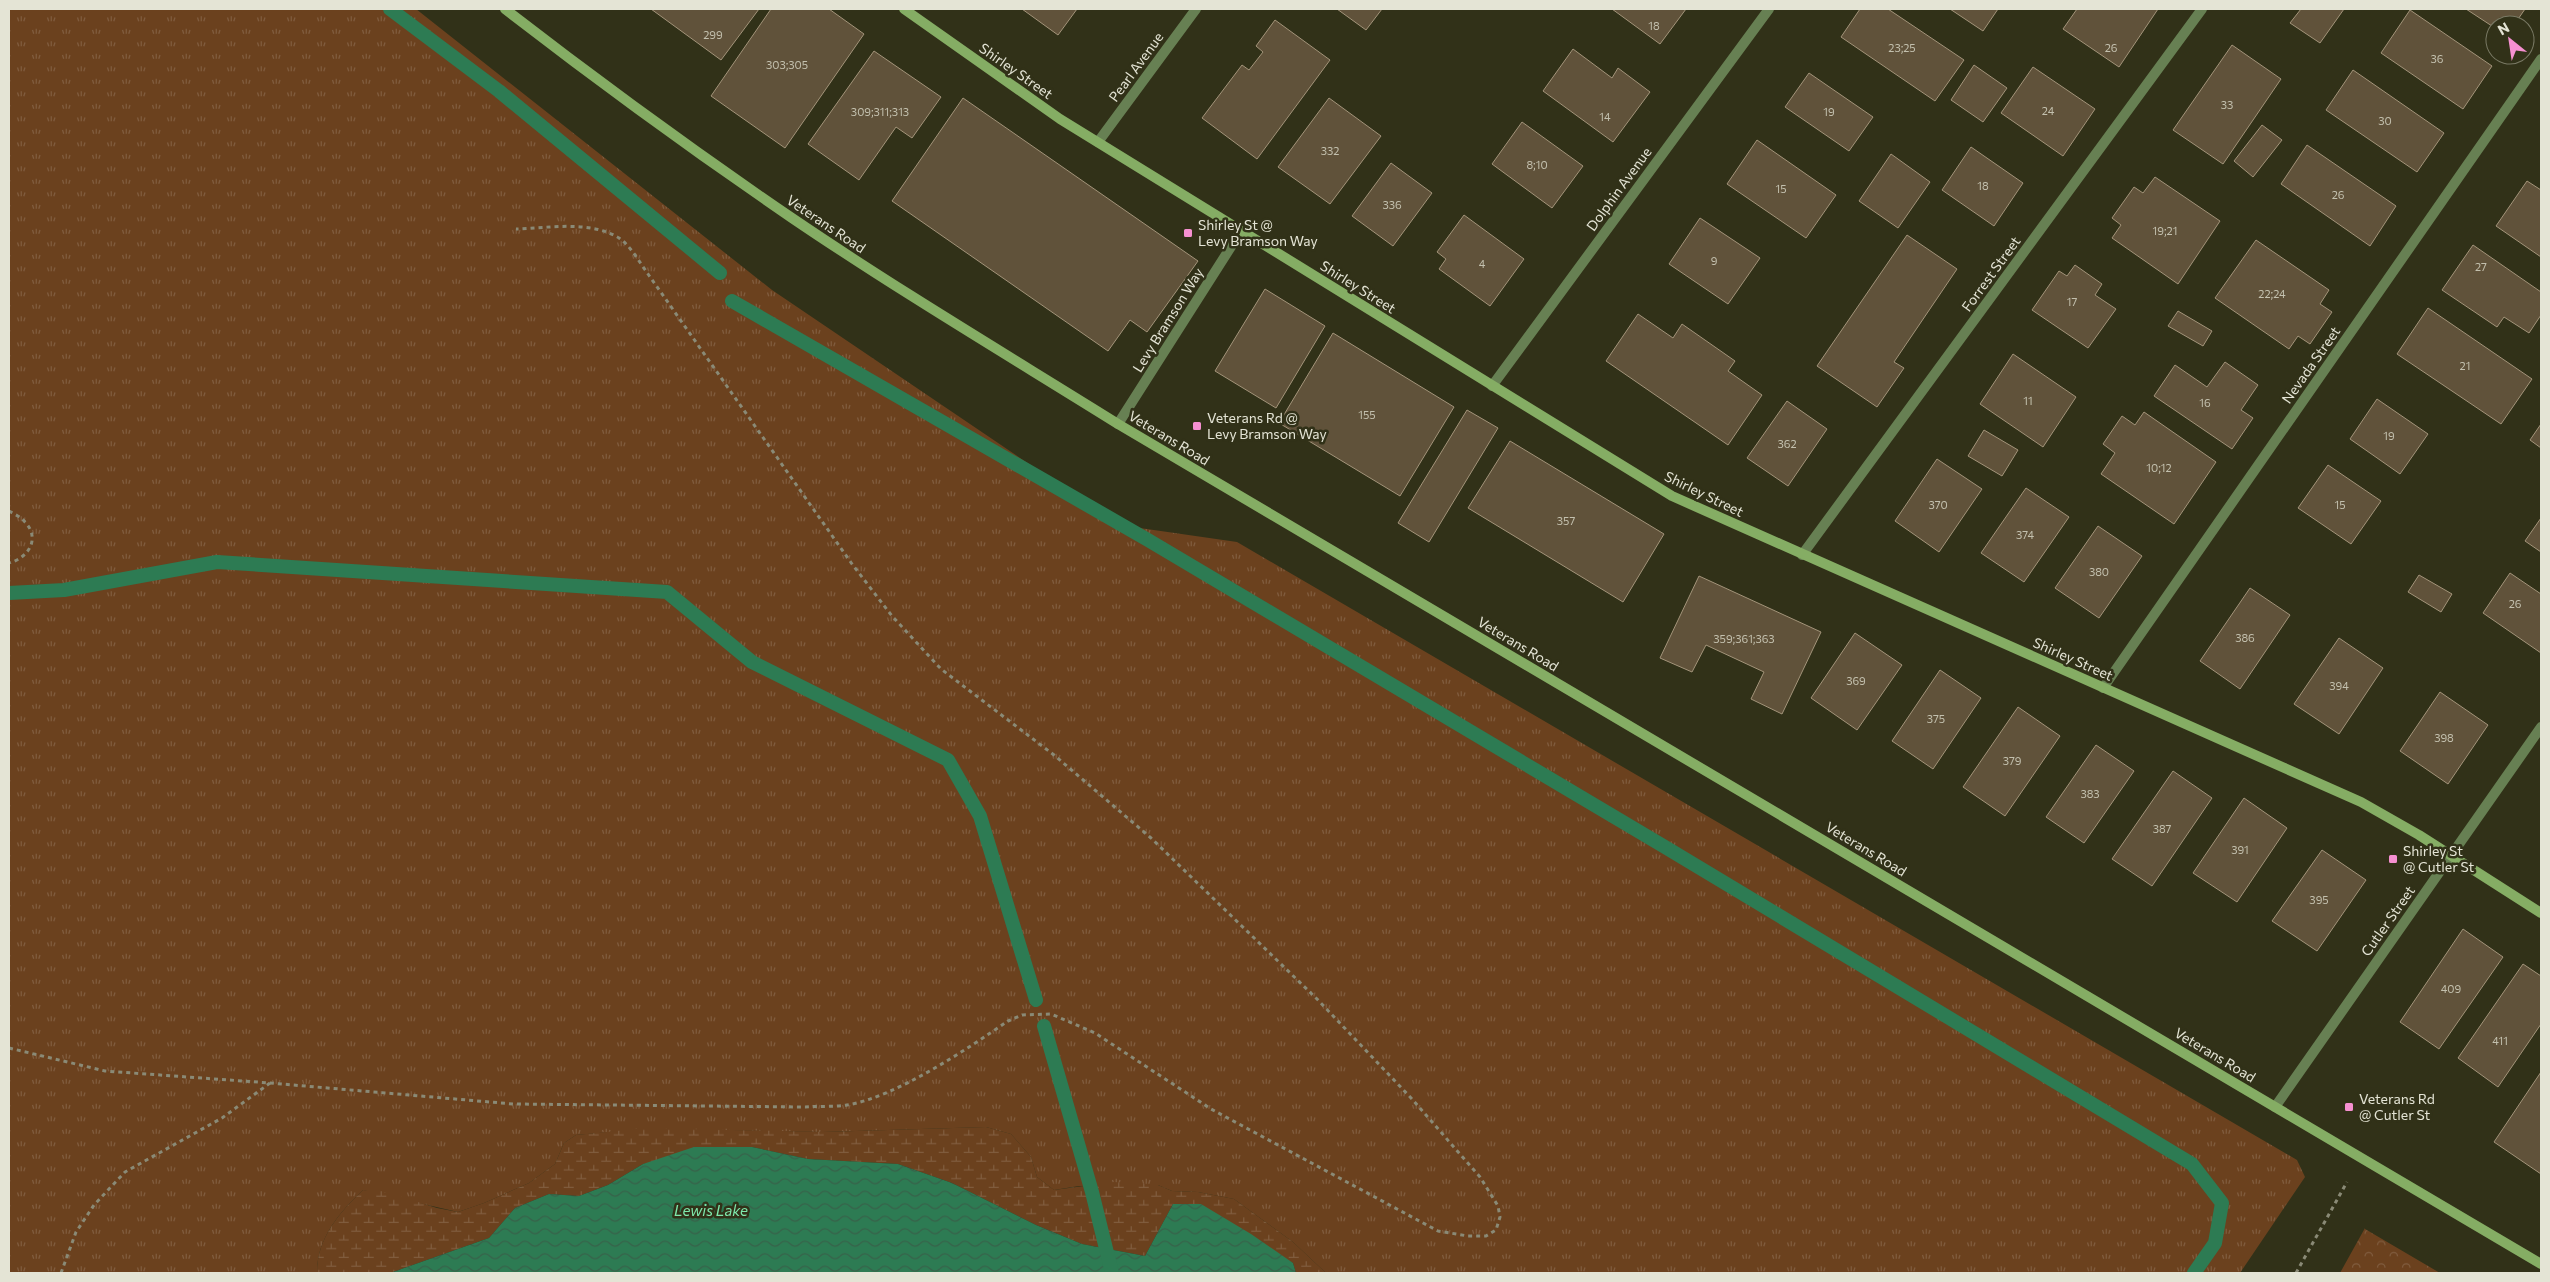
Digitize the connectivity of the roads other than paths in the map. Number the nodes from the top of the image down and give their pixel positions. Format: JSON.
{"nodes":[{"id":1,"x":504,"y":9,"type":"edge"},
{"id":2,"x":904,"y":9,"type":"edge"},
{"id":3,"x":1196,"y":9,"type":"edge"},
{"id":4,"x":1769,"y":9,"type":"edge"},
{"id":5,"x":2202,"y":9,"type":"edge"},
{"id":6,"x":2541,"y":59,"type":"edge"},
{"id":7,"x":1098,"y":142,"type":"junction"},
{"id":8,"x":1241,"y":231,"type":"junction"},
{"id":9,"x":1492,"y":386,"type":"junction"},
{"id":10,"x":1118,"y":424,"type":"junction"},
{"id":11,"x":1802,"y":555,"type":"junction"},
{"id":12,"x":2103,"y":688,"type":"junction"},
{"id":13,"x":2541,"y":727,"type":"edge"},
{"id":14,"x":2451,"y":855,"type":"junction"},
{"id":15,"x":2541,"y":913,"type":"edge"},
{"id":16,"x":2275,"y":1107,"type":"junction"},
{"id":17,"x":2541,"y":1264,"type":"edge"}],
"edges":[{"from":1,"to":10,"type":"main road","name":"Veterans Road"},
{"from":2,"to":7,"type":"main road","name":"Shirley Street"},
{"from":3,"to":7,"type":"street","name":"Pearl Avenue"},
{"from":4,"to":9,"type":"street","name":"Dolphin Avenue"},
{"from":5,"to":11,"type":"street","name":"Forrest Street"},
{"from":6,"to":12,"type":"street","name":"Nevada Street"},
{"from":7,"to":8,"type":"main road","name":"Shirley Street"},
{"from":8,"to":9,"type":"main road","name":"Shirley Street"},
{"from":8,"to":10,"type":"street","name":"Levy Bramson Way"},
{"from":9,"to":11,"type":"main road","name":"Shirley Street"},
{"from":10,"to":16,"type":"main road","name":"Veterans Road"},
{"from":11,"to":12,"type":"main road","name":"Shirley Street"},
{"from":12,"to":14,"type":"main road","name":"Shirley Street"},
{"from":13,"to":14,"type":"street","name":"Cutler Street"},
{"from":14,"to":15,"type":"main road","name":"Shirley Street"},
{"from":14,"to":16,"type":"street","name":"Cutler Street"},
{"from":16,"to":17,"type":"main road","name":"Veterans Road"}]}
